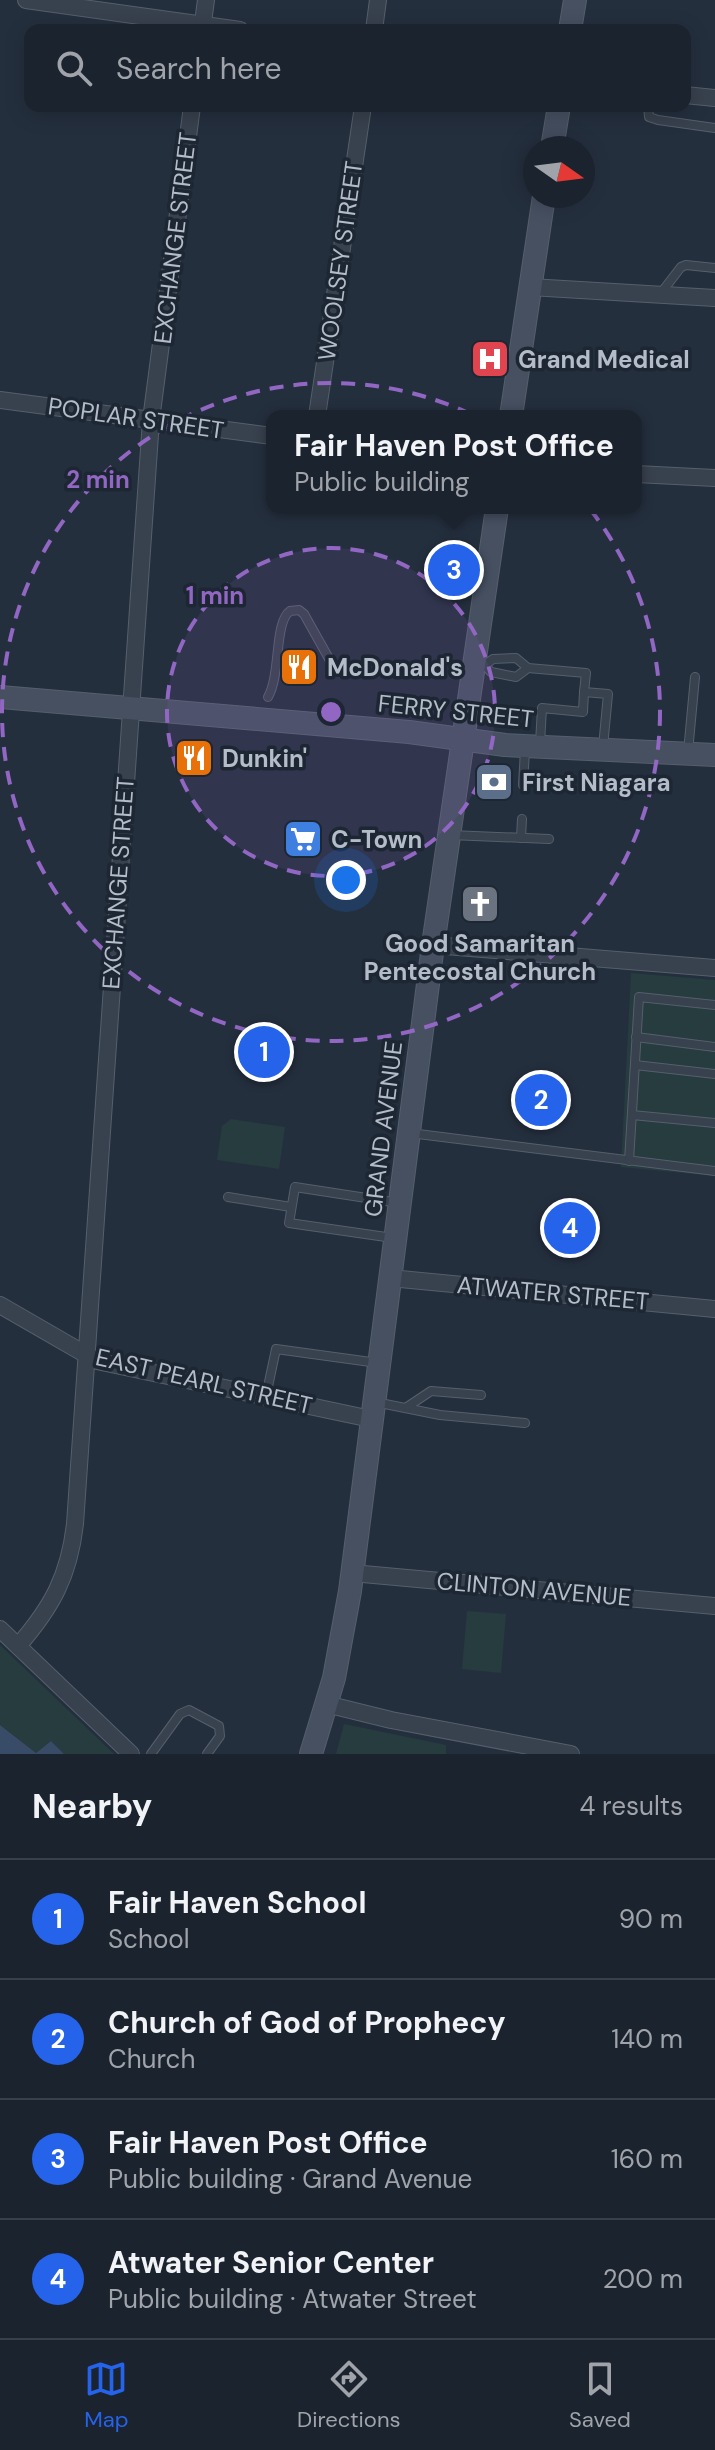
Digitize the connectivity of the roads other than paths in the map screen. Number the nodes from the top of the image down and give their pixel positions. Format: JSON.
{"nodes":[{"id":1,"x":26,"y":0,"type":"edge"},
{"id":2,"x":206,"y":0,"type":"edge"},
{"id":3,"x":378,"y":0,"type":"edge"},
{"id":4,"x":575,"y":0,"type":"edge"},
{"id":5,"x":182,"y":24,"type":"edge"},
{"id":6,"x":202,"y":24,"type":"edge"},
{"id":7,"x":375,"y":24,"type":"edge"},
{"id":8,"x":571,"y":24,"type":"edge"},
{"id":9,"x":691,"y":96,"type":"edge"},
{"id":10,"x":715,"y":98,"type":"edge"},
{"id":11,"x":191,"y":112,"type":"edge"},
{"id":12,"x":362,"y":112,"type":"edge"},
{"id":13,"x":558,"y":112,"type":"edge"},
{"id":14,"x":649,"y":112,"type":"edge"},
{"id":15,"x":715,"y":128,"type":"edge"},
{"id":16,"x":554,"y":136,"type":"edge"},
{"id":17,"x":542,"y":208,"type":"edge"},
{"id":18,"x":715,"y":268,"type":"edge"},
{"id":19,"x":530,"y":287,"type":"junction"},
{"id":20,"x":660,"y":294,"type":"junction"},
{"id":21,"x":715,"y":298,"type":"edge"},
{"id":22,"x":0,"y":400,"type":"edge"},
{"id":23,"x":318,"y":410,"type":"edge"},
{"id":24,"x":512,"y":410,"type":"edge"},
{"id":25,"x":151,"y":420,"type":"junction"},
{"id":26,"x":266,"y":435,"type":"edge"},
{"id":27,"x":642,"y":474,"type":"edge"},
{"id":28,"x":715,"y":478,"type":"edge"},
{"id":29,"x":496,"y":514,"type":"edge"},
{"id":30,"x":332,"y":664,"type":"dead end"},
{"id":31,"x":479,"y":664,"type":"junction"},
{"id":32,"x":528,"y":668,"type":"junction"},
{"id":33,"x":695,"y":677,"type":"dead end"},
{"id":34,"x":584,"y":692,"type":"junction"},
{"id":35,"x":0,"y":697,"type":"edge"},
{"id":36,"x":268,"y":697,"type":"dead end"},
{"id":37,"x":130,"y":708,"type":"junction"},
{"id":38,"x":462,"y":739,"type":"junction"},
{"id":39,"x":532,"y":746,"type":"junction"},
{"id":40,"x":603,"y":749,"type":"junction"},
{"id":41,"x":688,"y":753,"type":"junction"},
{"id":42,"x":715,"y":755,"type":"edge"},
{"id":43,"x":523,"y":785,"type":"dead end"},
{"id":44,"x":522,"y":819,"type":"dead end"},
{"id":45,"x":450,"y":835,"type":"junction"},
{"id":46,"x":521,"y":838,"type":"junction"},
{"id":47,"x":549,"y":839,"type":"dead end"},
{"id":48,"x":433,"y":945,"type":"junction"},
{"id":49,"x":715,"y":968,"type":"edge"},
{"id":50,"x":715,"y":1005,"type":"edge"},
{"id":51,"x":636,"y":1037,"type":"junction"},
{"id":52,"x":715,"y":1047,"type":"edge"},
{"id":53,"x":635,"y":1065,"type":"junction"},
{"id":54,"x":715,"y":1074,"type":"edge"},
{"id":55,"x":632,"y":1115,"type":"junction"},
{"id":56,"x":715,"y":1123,"type":"edge"},
{"id":57,"x":409,"y":1133,"type":"junction"},
{"id":58,"x":629,"y":1161,"type":"junction"},
{"id":59,"x":715,"y":1171,"type":"edge"},
{"id":60,"x":228,"y":1197,"type":"dead end"},
{"id":61,"x":400,"y":1203,"type":"junction"},
{"id":62,"x":291,"y":1207,"type":"junction"},
{"id":63,"x":395,"y":1238,"type":"junction"},
{"id":64,"x":390,"y":1278,"type":"junction"},
{"id":65,"x":0,"y":1305,"type":"edge"},
{"id":66,"x":715,"y":1309,"type":"edge"},
{"id":67,"x":86,"y":1355,"type":"junction"},
{"id":68,"x":379,"y":1363,"type":"junction"},
{"id":69,"x":481,"y":1395,"type":"dead end"},
{"id":70,"x":266,"y":1396,"type":"junction"},
{"id":71,"x":407,"y":1407,"type":"junction"},
{"id":72,"x":372,"y":1410,"type":"junction"},
{"id":73,"x":525,"y":1423,"type":"dead end"},
{"id":74,"x":352,"y":1573,"type":"junction"},
{"id":75,"x":715,"y":1606,"type":"edge"},
{"id":76,"x":0,"y":1629,"type":"edge"},
{"id":77,"x":18,"y":1646,"type":"junction"},
{"id":78,"x":326,"y":1704,"type":"junction"},
{"id":79,"x":131,"y":1754,"type":"edge"},
{"id":80,"x":151,"y":1754,"type":"edge"},
{"id":81,"x":207,"y":1754,"type":"edge"},
{"id":82,"x":311,"y":1754,"type":"edge"},
{"id":83,"x":571,"y":1754,"type":"edge"}],
"edges":[{"from":1,"to":5,"type":"street"},
{"from":2,"to":6,"type":"street"},
{"from":3,"to":7,"type":"street"},
{"from":4,"to":8,"type":"main road"},
{"from":9,"to":10,"type":"street"},
{"from":11,"to":25,"type":"street","name":"EXCHANGE STREET"},
{"from":12,"to":23,"type":"street","name":"WOOLSEY STREET"},
{"from":13,"to":16,"type":"main road"},
{"from":14,"to":15,"type":"lane"},
{"from":17,"to":19,"type":"main road"},
{"from":18,"to":20,"type":"lane"},
{"from":19,"to":20,"type":"street"},
{"from":19,"to":24,"type":"main road"},
{"from":20,"to":21,"type":"street"},
{"from":22,"to":25,"type":"street","name":"POPLAR STREET"},
{"from":25,"to":26,"type":"street","name":"POPLAR STREET"},
{"from":25,"to":37,"type":"street","name":"EXCHANGE STREET"},
{"from":27,"to":28,"type":"street"},
{"from":29,"to":31,"type":"main road","name":"GRAND AVENUE"},
{"from":30,"to":36,"type":"lane"},
{"from":31,"to":32,"type":"lane"},
{"from":31,"to":32,"type":"lane"},
{"from":31,"to":38,"type":"main road","name":"GRAND AVENUE"},
{"from":32,"to":34,"type":"lane"},
{"from":33,"to":41,"type":"lane"},
{"from":34,"to":39,"type":"lane"},
{"from":34,"to":40,"type":"lane"},
{"from":35,"to":37,"type":"main road","name":"FERRY STREET"},
{"from":37,"to":38,"type":"main road","name":"FERRY STREET"},
{"from":37,"to":67,"type":"street","name":"EXCHANGE STREET"},
{"from":38,"to":39,"type":"main road","name":"FERRY STREET"},
{"from":38,"to":45,"type":"main road","name":"GRAND AVENUE"},
{"from":39,"to":40,"type":"main road","name":"FERRY STREET"},
{"from":39,"to":43,"type":"lane"},
{"from":40,"to":41,"type":"main road","name":"FERRY STREET"},
{"from":41,"to":42,"type":"main road","name":"FERRY STREET"},
{"from":44,"to":46,"type":"lane"},
{"from":45,"to":46,"type":"lane"},
{"from":45,"to":48,"type":"main road","name":"GRAND AVENUE"},
{"from":46,"to":47,"type":"lane"},
{"from":48,"to":49,"type":"street"},
{"from":48,"to":57,"type":"main road","name":"GRAND AVENUE"},
{"from":50,"to":51,"type":"lane"},
{"from":51,"to":52,"type":"lane"},
{"from":51,"to":53,"type":"lane"},
{"from":53,"to":54,"type":"lane"},
{"from":53,"to":55,"type":"lane"},
{"from":55,"to":56,"type":"lane"},
{"from":55,"to":58,"type":"lane"},
{"from":57,"to":58,"type":"lane"},
{"from":57,"to":61,"type":"main road","name":"GRAND AVENUE"},
{"from":58,"to":59,"type":"lane"},
{"from":60,"to":62,"type":"lane"},
{"from":61,"to":62,"type":"lane"},
{"from":61,"to":63,"type":"main road","name":"GRAND AVENUE"},
{"from":62,"to":63,"type":"lane"},
{"from":63,"to":64,"type":"main road","name":"GRAND AVENUE"},
{"from":64,"to":66,"type":"street","name":"ATWATER STREET"},
{"from":64,"to":68,"type":"main road","name":"GRAND AVENUE"},
{"from":65,"to":67,"type":"street","name":"EAST PEARL STREET"},
{"from":67,"to":70,"type":"street","name":"EAST PEARL STREET"},
{"from":67,"to":77,"type":"street","name":"EXCHANGE STREET"},
{"from":68,"to":70,"type":"lane"},
{"from":68,"to":72,"type":"main road","name":"GRAND AVENUE"},
{"from":69,"to":71,"type":"lane"},
{"from":70,"to":72,"type":"street","name":"EAST PEARL STREET"},
{"from":71,"to":72,"type":"lane"},
{"from":71,"to":73,"type":"lane"},
{"from":72,"to":74,"type":"main road","name":"GRAND AVENUE"},
{"from":74,"to":75,"type":"street","name":"CLINTON AVENUE"},
{"from":74,"to":78,"type":"main road","name":"GRAND AVENUE"},
{"from":76,"to":77,"type":"street"},
{"from":77,"to":79,"type":"street"},
{"from":78,"to":82,"type":"main road","name":"GRAND AVENUE"},
{"from":78,"to":83,"type":"street"},
{"from":80,"to":81,"type":"lane"}]}
